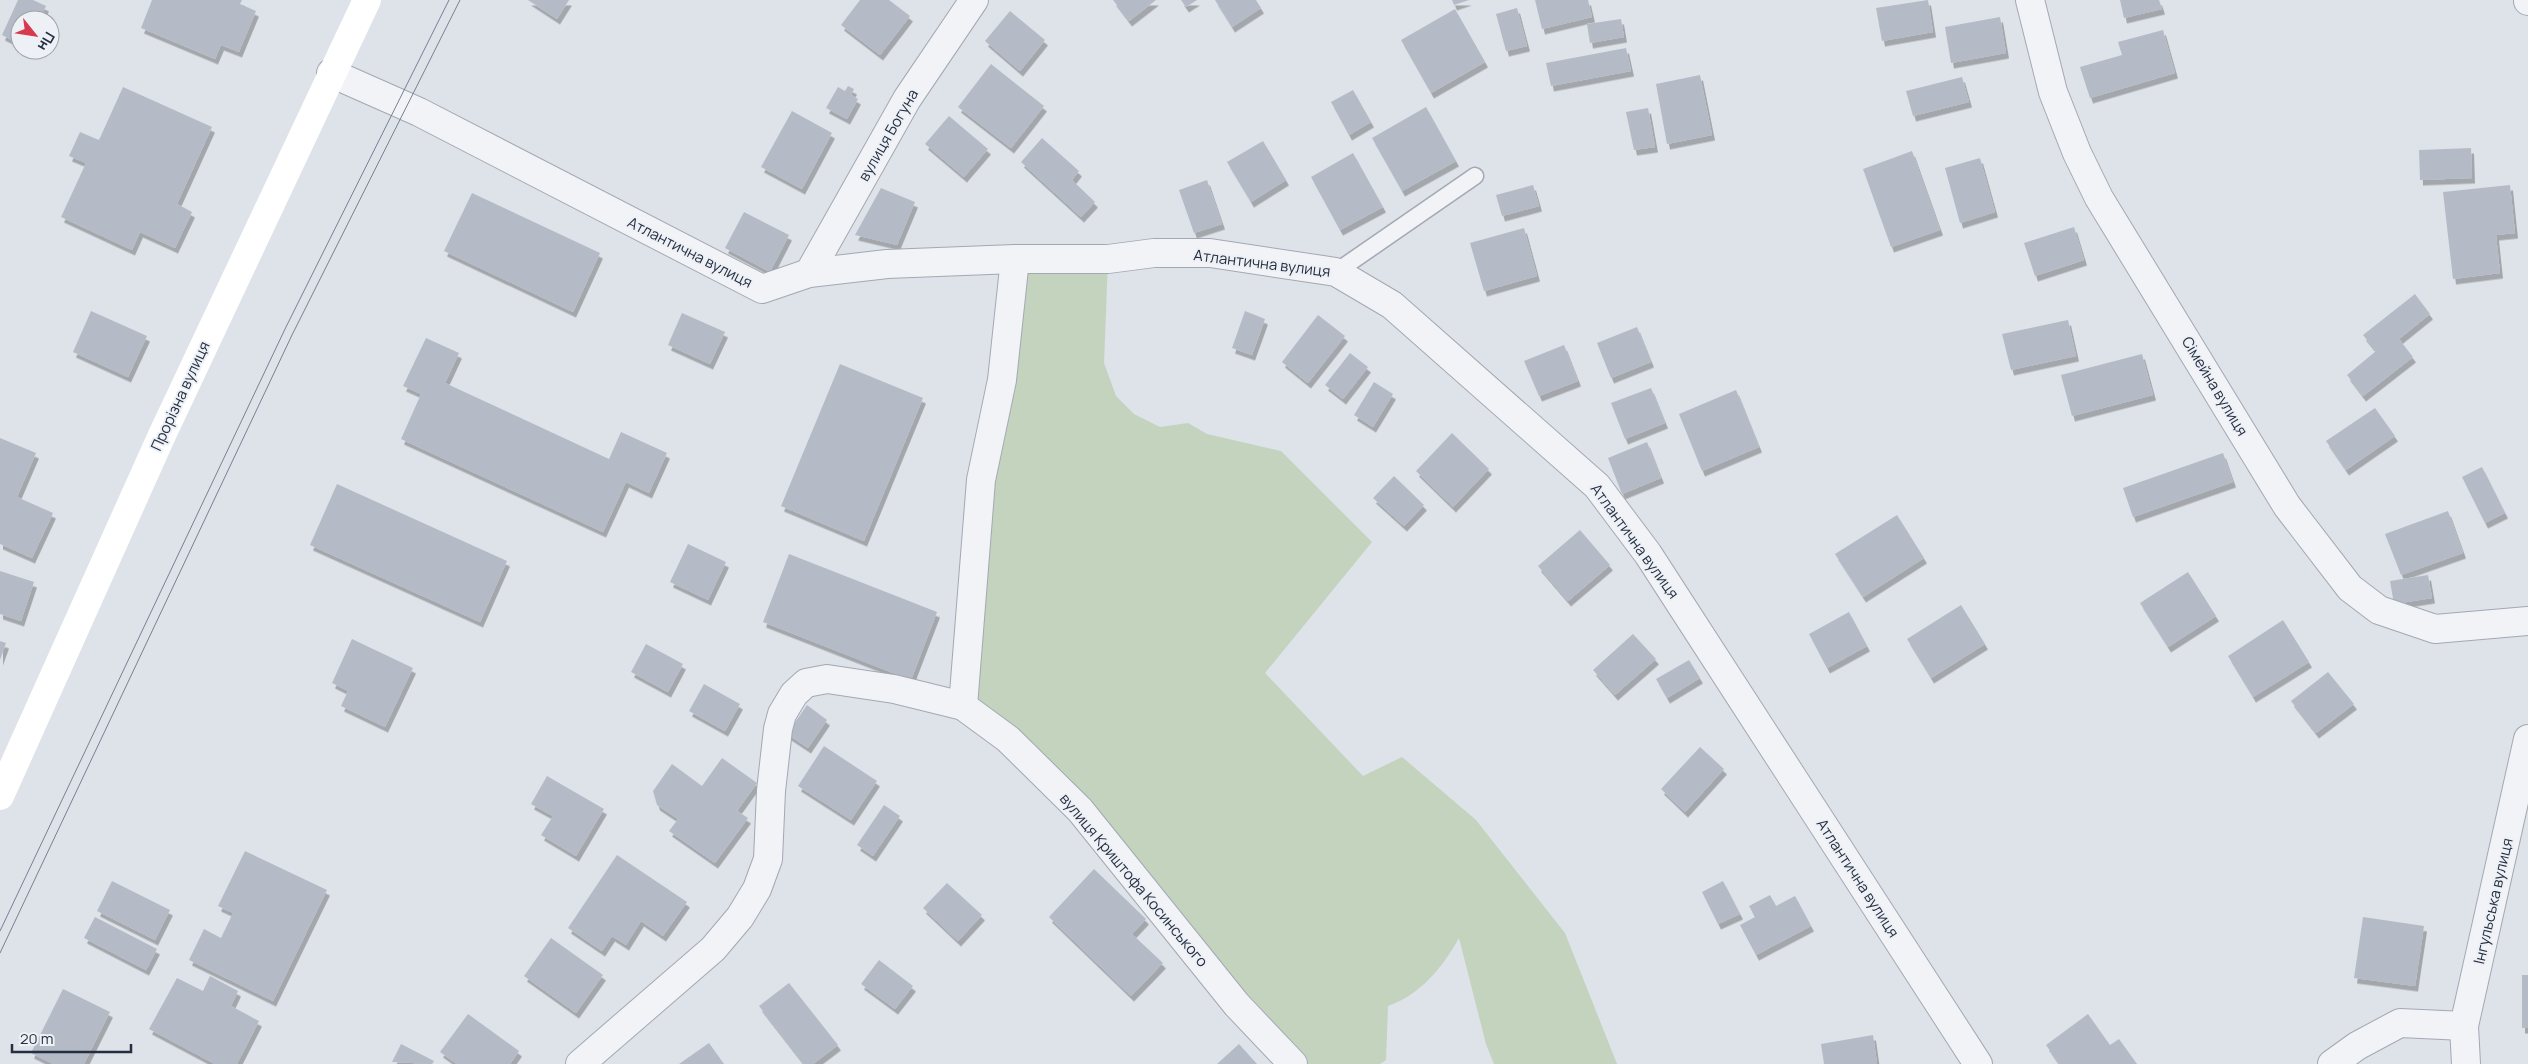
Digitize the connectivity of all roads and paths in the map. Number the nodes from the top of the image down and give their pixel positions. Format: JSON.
{"nodes":[{"id":1,"x":367,"y":0,"type":"edge"},
{"id":2,"x":974,"y":0,"type":"edge"},
{"id":3,"x":2030,"y":0,"type":"edge"},
{"id":4,"x":331,"y":73,"type":"junction"},
{"id":5,"x":1475,"y":176,"type":"dead end"},
{"id":6,"x":1015,"y":259,"type":"junction"},
{"id":7,"x":1336,"y":272,"type":"junction"},
{"id":8,"x":810,"y":273,"type":"junction"},
{"id":9,"x":2528,"y":621,"type":"edge"},
{"id":10,"x":963,"y":706,"type":"junction"},
{"id":11,"x":2528,"y":739,"type":"edge"},
{"id":12,"x":1,"y":790,"type":"edge"},
{"id":13,"x":2464,"y":1026,"type":"junction"},
{"id":14,"x":580,"y":1064,"type":"edge"},
{"id":15,"x":1293,"y":1064,"type":"edge"},
{"id":16,"x":1978,"y":1064,"type":"edge"},
{"id":17,"x":2332,"y":1064,"type":"edge"},
{"id":18,"x":2466,"y":1064,"type":"edge"}],
"edges":[{"from":1,"to":4,"type":"main road","name":"Прорізна вулиця"},
{"from":2,"to":8,"type":"street","name":"вулиця Богуна"},
{"from":3,"to":9,"type":"street","name":"Сімейна вулиця"},
{"from":4,"to":8,"type":"street","name":"Атлантична вулиця"},
{"from":4,"to":12,"type":"main road","name":"Прорізна вулиця"},
{"from":5,"to":7,"type":"lane"},
{"from":6,"to":7,"type":"street","name":"Атлантична вулиця"},
{"from":6,"to":8,"type":"street","name":"Атлантична вулиця"},
{"from":6,"to":10,"type":"street"},
{"from":7,"to":16,"type":"street","name":"Атлантична вулиця"},
{"from":10,"to":14,"type":"street","name":"вулиця Криштофа Косинського"},
{"from":10,"to":15,"type":"street","name":"вулиця Криштофа Косинського"},
{"from":11,"to":13,"type":"street","name":"Інгульська вулиця"},
{"from":13,"to":17,"type":"street"},
{"from":13,"to":18,"type":"street","name":"Інгульська вулиця"}]}
